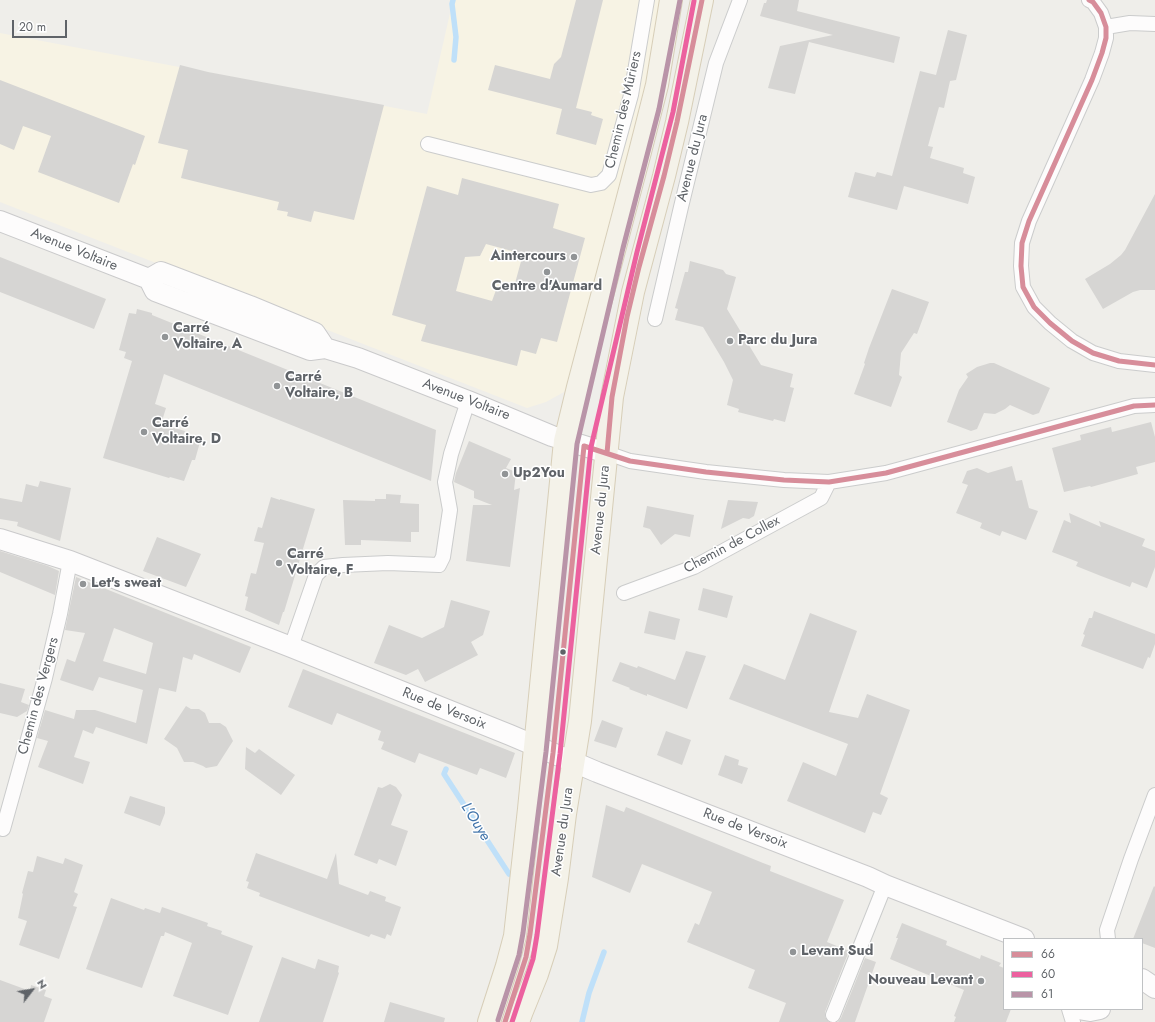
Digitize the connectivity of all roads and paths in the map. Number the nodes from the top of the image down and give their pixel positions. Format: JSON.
{"nodes":[{"id":1,"x":647,"y":0,"type":"edge"},
{"id":2,"x":672,"y":0,"type":"edge"},
{"id":3,"x":702,"y":0,"type":"edge"},
{"id":4,"x":740,"y":0,"type":"edge"},
{"id":5,"x":1089,"y":0,"type":"edge"},
{"id":6,"x":1155,"y":24,"type":"edge"},
{"id":7,"x":1106,"y":27,"type":"junction"},
{"id":8,"x":428,"y":144,"type":"dead end"},
{"id":9,"x":0,"y":221,"type":"edge"},
{"id":10,"x":655,"y":319,"type":"dead end"},
{"id":11,"x":1155,"y":365,"type":"edge"},
{"id":12,"x":468,"y":401,"type":"junction"},
{"id":13,"x":1155,"y":405,"type":"edge"},
{"id":14,"x":565,"y":440,"type":"junction"},
{"id":15,"x":607,"y":453,"type":"junction"},
{"id":16,"x":829,"y":482,"type":"junction"},
{"id":17,"x":0,"y":539,"type":"edge"},
{"id":18,"x":70,"y":561,"type":"junction"},
{"id":19,"x":624,"y":593,"type":"dead end"},
{"id":20,"x":291,"y":647,"type":"junction"},
{"id":21,"x":535,"y":745,"type":"junction"},
{"id":22,"x":573,"y":762,"type":"junction"},
{"id":23,"x":1155,"y":795,"type":"edge"},
{"id":24,"x":3,"y":829,"type":"dead end"},
{"id":25,"x":885,"y":885,"type":"junction"},
{"id":26,"x":1104,"y":936,"type":"edge"},
{"id":27,"x":1021,"y":938,"type":"edge"},
{"id":28,"x":1069,"y":1010,"type":"edge"},
{"id":29,"x":1084,"y":1010,"type":"edge"},
{"id":30,"x":1095,"y":1010,"type":"edge"},
{"id":31,"x":1103,"y":1010,"type":"edge"},
{"id":32,"x":833,"y":1015,"type":"dead end"},
{"id":33,"x":489,"y":1022,"type":"edge"},
{"id":34,"x":518,"y":1022,"type":"edge"},
{"id":35,"x":1073,"y":1022,"type":"edge"},
{"id":36,"x":1095,"y":1022,"type":"edge"}],
"edges":[{"from":1,"to":8,"type":"street","name":"Chemin des Mûriers"},
{"from":2,"to":14,"type":"main road"},
{"from":3,"to":15,"type":"main road","name":"Avenue du Jura"},
{"from":4,"to":10,"type":"street","name":"Avenue du Jura"},
{"from":5,"to":7,"type":"street"},
{"from":6,"to":7,"type":"street"},
{"from":7,"to":11,"type":"street"},
{"from":9,"to":12,"type":"main road","name":"Avenue Voltaire"},
{"from":12,"to":14,"type":"main road","name":"Avenue Voltaire"},
{"from":12,"to":20,"type":"street"},
{"from":13,"to":16,"type":"street"},
{"from":14,"to":15,"type":"main road","name":"Avenue Voltaire"},
{"from":14,"to":21,"type":"main road"},
{"from":15,"to":16,"type":"street"},
{"from":15,"to":22,"type":"main road","name":"Avenue du Jura"},
{"from":16,"to":19,"type":"street","name":"Chemin de Collex"},
{"from":17,"to":18,"type":"main road","name":"Rue de Versoix"},
{"from":18,"to":20,"type":"main road","name":"Rue de Versoix"},
{"from":18,"to":24,"type":"street","name":"Chemin des Vergers"},
{"from":20,"to":21,"type":"main road","name":"Rue de Versoix"},
{"from":21,"to":22,"type":"main road","name":"Rue de Versoix"},
{"from":21,"to":33,"type":"main road"},
{"from":22,"to":25,"type":"main road","name":"Rue de Versoix"},
{"from":22,"to":34,"type":"main road","name":"Avenue du Jura"},
{"from":23,"to":26,"type":"street"},
{"from":25,"to":27,"type":"main road","name":"Rue de Versoix"},
{"from":25,"to":32,"type":"street"},
{"from":28,"to":35,"type":"street"},
{"from":29,"to":30,"type":"main road"},
{"from":31,"to":36,"type":"street"}]}
